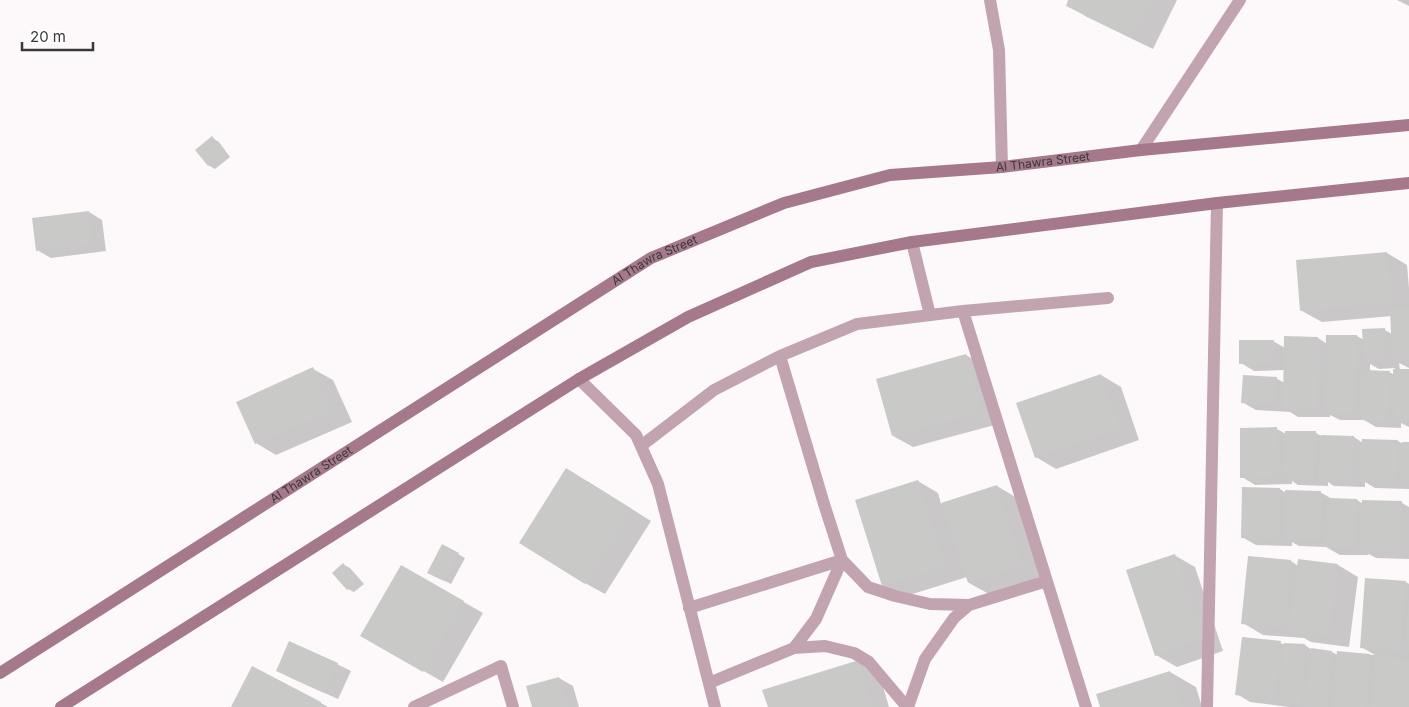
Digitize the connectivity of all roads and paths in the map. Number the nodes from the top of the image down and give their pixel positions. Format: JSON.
{"nodes":[{"id":1,"x":990,"y":0,"type":"edge"},
{"id":2,"x":1240,"y":0,"type":"edge"},
{"id":3,"x":1409,"y":125,"type":"edge"},
{"id":4,"x":1141,"y":150,"type":"junction"},
{"id":5,"x":1002,"y":166,"type":"junction"},
{"id":6,"x":1409,"y":183,"type":"edge"},
{"id":7,"x":1217,"y":203,"type":"junction"},
{"id":8,"x":912,"y":242,"type":"junction"},
{"id":9,"x":1108,"y":298,"type":"dead end"},
{"id":10,"x":963,"y":311,"type":"junction"},
{"id":11,"x":930,"y":315,"type":"junction"},
{"id":12,"x":780,"y":356,"type":"junction"},
{"id":13,"x":579,"y":379,"type":"junction"},
{"id":14,"x":641,"y":446,"type":"junction"},
{"id":15,"x":842,"y":560,"type":"junction"},
{"id":16,"x":1047,"y":581,"type":"junction"},
{"id":17,"x":968,"y":605,"type":"junction"},
{"id":18,"x":689,"y":608,"type":"junction"},
{"id":19,"x":794,"y":648,"type":"junction"},
{"id":20,"x":0,"y":674,"type":"edge"},
{"id":21,"x":709,"y":684,"type":"junction"},
{"id":22,"x":61,"y":707,"type":"edge"},
{"id":23,"x":414,"y":707,"type":"edge"},
{"id":24,"x":513,"y":707,"type":"edge"},
{"id":25,"x":715,"y":707,"type":"edge"},
{"id":26,"x":908,"y":707,"type":"edge"},
{"id":27,"x":1086,"y":707,"type":"edge"},
{"id":28,"x":1207,"y":707,"type":"edge"}],
"edges":[{"from":1,"to":5,"type":"street"},
{"from":2,"to":4,"type":"street"},
{"from":3,"to":4,"type":"main road","name":"Al Thawra Street"},
{"from":4,"to":5,"type":"main road","name":"Al Thawra Street"},
{"from":5,"to":20,"type":"main road","name":"Al Thawra Street"},
{"from":6,"to":7,"type":"main road"},
{"from":7,"to":8,"type":"main road"},
{"from":7,"to":28,"type":"street"},
{"from":8,"to":11,"type":"street"},
{"from":8,"to":13,"type":"main road"},
{"from":9,"to":10,"type":"street"},
{"from":10,"to":11,"type":"street"},
{"from":10,"to":16,"type":"street"},
{"from":11,"to":12,"type":"street"},
{"from":12,"to":14,"type":"street"},
{"from":12,"to":15,"type":"street"},
{"from":13,"to":14,"type":"street"},
{"from":13,"to":22,"type":"main road"},
{"from":14,"to":18,"type":"street"},
{"from":15,"to":17,"type":"street"},
{"from":15,"to":18,"type":"street"},
{"from":15,"to":19,"type":"street"},
{"from":16,"to":17,"type":"street"},
{"from":16,"to":27,"type":"street"},
{"from":17,"to":26,"type":"street"},
{"from":18,"to":21,"type":"street"},
{"from":19,"to":21,"type":"street"},
{"from":19,"to":26,"type":"street"},
{"from":21,"to":25,"type":"street"},
{"from":23,"to":24,"type":"street"}]}
